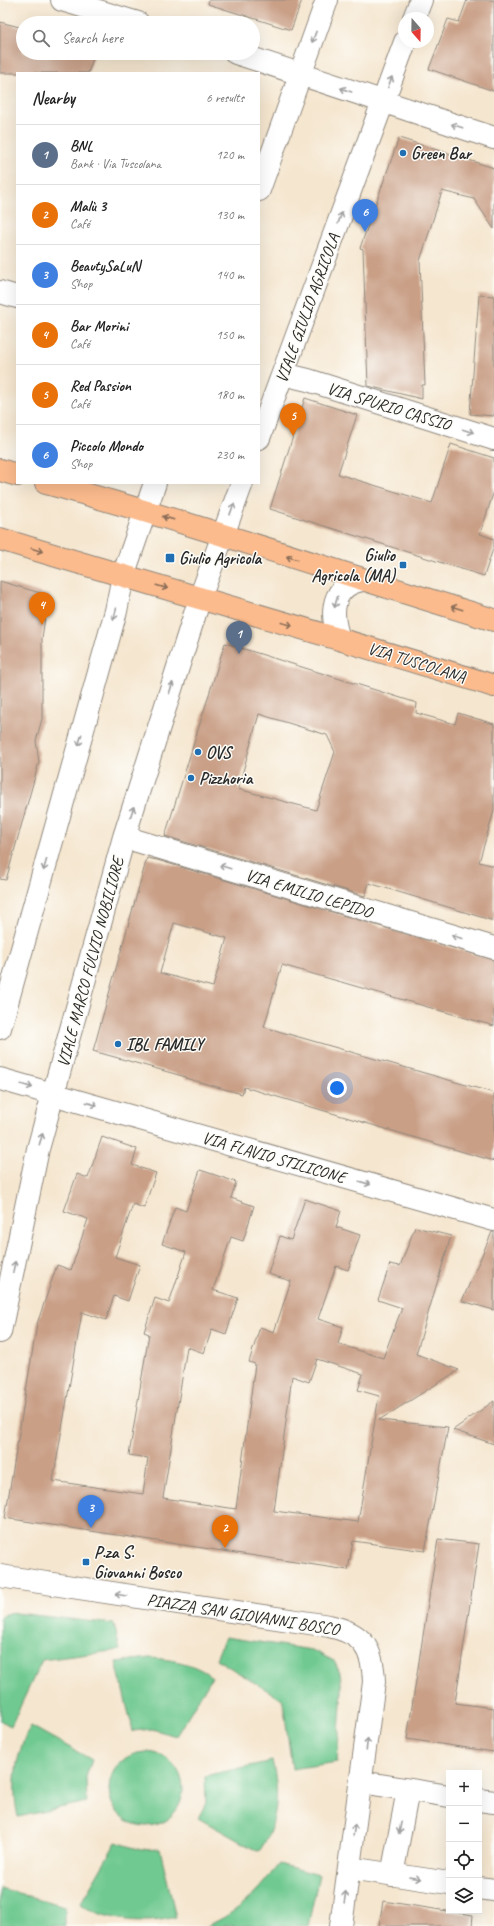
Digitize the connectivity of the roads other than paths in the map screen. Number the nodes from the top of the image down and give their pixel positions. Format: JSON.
{"nodes":[{"id":1,"x":62,"y":0,"type":"edge"},
{"id":2,"x":327,"y":0,"type":"edge"},
{"id":3,"x":420,"y":0,"type":"edge"},
{"id":4,"x":416,"y":12,"type":"edge"},
{"id":5,"x":115,"y":16,"type":"edge"},
{"id":6,"x":403,"y":48,"type":"edge"},
{"id":7,"x":257,"y":60,"type":"edge"},
{"id":8,"x":300,"y":74,"type":"junction"},
{"id":9,"x":383,"y":102,"type":"junction"},
{"id":10,"x":494,"y":138,"type":"edge"},
{"id":11,"x":260,"y":187,"type":"edge"},
{"id":12,"x":0,"y":292,"type":"edge"},
{"id":13,"x":16,"y":297,"type":"edge"},
{"id":14,"x":283,"y":374,"type":"junction"},
{"id":15,"x":260,"y":435,"type":"edge"},
{"id":16,"x":494,"y":439,"type":"edge"},
{"id":17,"x":0,"y":470,"type":"edge"},
{"id":18,"x":16,"y":475,"type":"edge"},
{"id":19,"x":50,"y":484,"type":"edge"},
{"id":20,"x":155,"y":484,"type":"edge"},
{"id":21,"x":242,"y":484,"type":"edge"},
{"id":22,"x":145,"y":511,"type":"junction"},
{"id":23,"x":222,"y":536,"type":"junction"},
{"id":24,"x":0,"y":539,"type":"edge"},
{"id":25,"x":123,"y":576,"type":"junction"},
{"id":26,"x":363,"y":580,"type":"junction"},
{"id":27,"x":200,"y":598,"type":"junction"},
{"id":28,"x":494,"y":620,"type":"edge"},
{"id":29,"x":339,"y":638,"type":"junction"},
{"id":30,"x":494,"y":686,"type":"edge"},
{"id":31,"x":124,"y":837,"type":"junction"},
{"id":32,"x":494,"y":948,"type":"edge"},
{"id":33,"x":0,"y":1028,"type":"edge"},
{"id":34,"x":0,"y":1078,"type":"edge"},
{"id":35,"x":54,"y":1094,"type":"junction"},
{"id":36,"x":494,"y":1220,"type":"edge"},
{"id":37,"x":0,"y":1332,"type":"edge"},
{"id":38,"x":0,"y":1576,"type":"edge"},
{"id":39,"x":361,"y":1782,"type":"junction"},
{"id":40,"x":408,"y":1790,"type":"junction"},
{"id":41,"x":446,"y":1796,"type":"edge"},
{"id":42,"x":482,"y":1800,"type":"edge"},
{"id":43,"x":494,"y":1802,"type":"edge"},
{"id":44,"x":349,"y":1868,"type":"junction"},
{"id":45,"x":392,"y":1875,"type":"junction"},
{"id":46,"x":446,"y":1884,"type":"edge"},
{"id":47,"x":482,"y":1888,"type":"edge"},
{"id":48,"x":494,"y":1890,"type":"edge"},
{"id":49,"x":341,"y":1926,"type":"edge"}],
"edges":[{"from":1,"to":5,"type":"street"},
{"from":2,"to":8,"type":"street","one_way":true},
{"from":3,"to":4,"type":"street"},
{"from":9,"to":6,"type":"street","name":"VIALE GIULIO AGRICOLA","one_way":true},
{"from":7,"to":8,"type":"street"},
{"from":9,"to":8,"type":"street","one_way":true},
{"from":8,"to":11,"type":"street"},
{"from":10,"to":9,"type":"street","one_way":true},
{"from":14,"to":9,"type":"street","name":"VIALE GIULIO AGRICOLA","one_way":true},
{"from":12,"to":13,"type":"street"},
{"from":14,"to":15,"type":"street","name":"VIALE GIULIO AGRICOLA"},
{"from":14,"to":16,"type":"street","name":"VIA SPURIO CASSIO","one_way":true},
{"from":17,"to":18,"type":"main road"},
{"from":19,"to":22,"type":"main road"},
{"from":20,"to":22,"type":"street"},
{"from":23,"to":21,"type":"street","one_way":true},
{"from":23,"to":22,"type":"main road","one_way":true},
{"from":22,"to":25,"type":"street"},
{"from":26,"to":23,"type":"main road","one_way":true},
{"from":23,"to":27,"type":"street"},
{"from":24,"to":25,"type":"main road","name":"VIA TUSCOLANA","one_way":true},
{"from":25,"to":27,"type":"main road","name":"VIA TUSCOLANA","one_way":true},
{"from":25,"to":33,"type":"street","one_way":true},
{"from":28,"to":26,"type":"main road","one_way":true},
{"from":26,"to":29,"type":"street","one_way":true},
{"from":27,"to":29,"type":"main road","name":"VIA TUSCOLANA","one_way":true},
{"from":31,"to":27,"type":"street","name":"VIALE MARCO FULVIO NOBILIORE","one_way":true},
{"from":29,"to":30,"type":"main road","name":"VIA TUSCOLANA"},
{"from":32,"to":31,"type":"street","name":"VIA EMILIO LEPIDO","one_way":true},
{"from":31,"to":35,"type":"street","name":"VIALE MARCO FULVIO NOBILIORE"},
{"from":34,"to":35,"type":"street","name":"VIA FLAVIO STILICONE","one_way":true},
{"from":35,"to":36,"type":"street","name":"VIA FLAVIO STILICONE","one_way":true},
{"from":37,"to":35,"type":"street","name":"VIALE MARCO FULVIO NOBILIORE","one_way":true},
{"from":39,"to":38,"type":"street","name":"PIAZZA SAN GIOVANNI BOSCO","one_way":true},
{"from":39,"to":40,"type":"street"},
{"from":44,"to":39,"type":"street","name":"PIAZZA SAN GIOVANNI BOSCO","one_way":true},
{"from":40,"to":41,"type":"street"},
{"from":40,"to":45,"type":"street","one_way":true},
{"from":42,"to":43,"type":"street"},
{"from":44,"to":45,"type":"street"},
{"from":49,"to":44,"type":"street","name":"PIAZZA SAN GIOVANNI BOSCO","one_way":true},
{"from":45,"to":46,"type":"street","one_way":true},
{"from":47,"to":48,"type":"street"}]}
